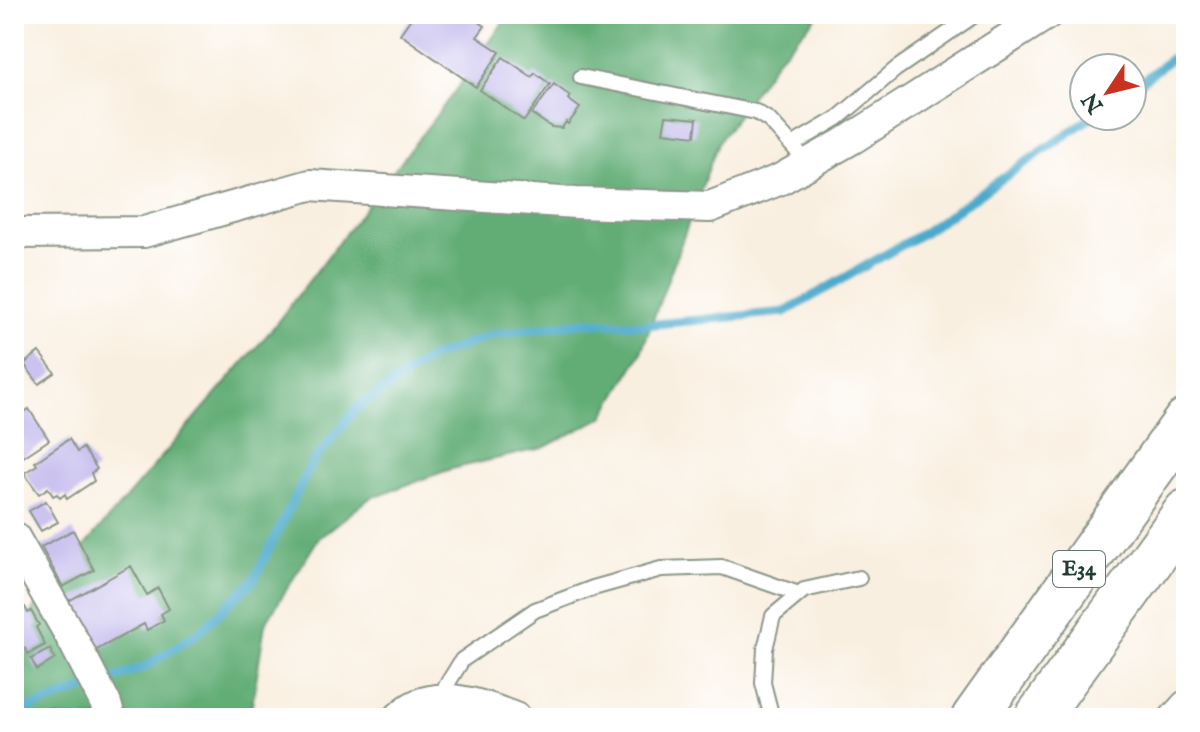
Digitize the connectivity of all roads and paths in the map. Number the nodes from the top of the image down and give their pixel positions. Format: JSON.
{"nodes":[{"id":1,"x":976,"y":14,"type":"edge"},
{"id":2,"x":1047,"y":14,"type":"edge"},
{"id":3,"x":581,"y":77,"type":"dead end"},
{"id":4,"x":800,"y":154,"type":"junction"},
{"id":5,"x":14,"y":233,"type":"edge"},
{"id":6,"x":1186,"y":421,"type":"edge"},
{"id":7,"x":1186,"y":512,"type":"edge"},
{"id":8,"x":14,"y":537,"type":"edge"},
{"id":9,"x":859,"y":578,"type":"dead end"},
{"id":10,"x":799,"y":594,"type":"junction"},
{"id":11,"x":438,"y":699,"type":"junction"},
{"id":12,"x":1186,"y":706,"type":"edge"},
{"id":13,"x":108,"y":711,"type":"edge"},
{"id":14,"x":399,"y":718,"type":"edge"},
{"id":15,"x":515,"y":718,"type":"edge"},
{"id":16,"x":772,"y":718,"type":"edge"},
{"id":17,"x":974,"y":718,"type":"edge"},
{"id":18,"x":1037,"y":718,"type":"edge"},
{"id":19,"x":1175,"y":718,"type":"edge"}],
"edges":[{"from":1,"to":4,"type":"lane"},
{"from":2,"to":4,"type":"street"},
{"from":3,"to":4,"type":"lane"},
{"from":4,"to":5,"type":"street"},
{"from":6,"to":17,"type":"highway","number":"E34"},
{"from":7,"to":18,"type":"highway","number":"E34"},
{"from":8,"to":13,"type":"street"},
{"from":9,"to":10,"type":"lane"},
{"from":10,"to":11,"type":"lane"},
{"from":10,"to":16,"type":"lane"},
{"from":11,"to":14,"type":"street"},
{"from":11,"to":15,"type":"street"},
{"from":12,"to":19,"type":"street"}]}
